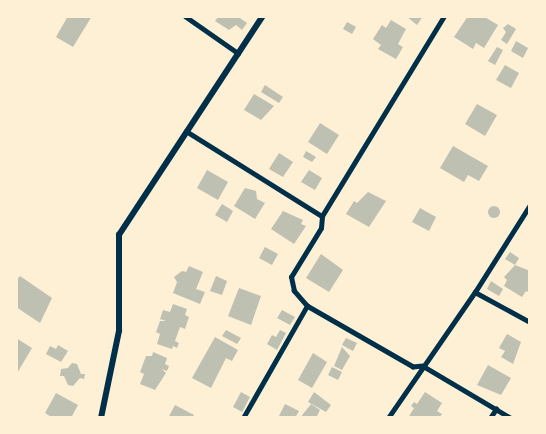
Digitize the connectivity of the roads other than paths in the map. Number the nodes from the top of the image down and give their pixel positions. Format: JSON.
{"nodes":[{"id":1,"x":186,"y":16,"type":"edge"},
{"id":2,"x":262,"y":16,"type":"edge"},
{"id":3,"x":444,"y":16,"type":"edge"},
{"id":4,"x":238,"y":53,"type":"junction"},
{"id":5,"x":186,"y":130,"type":"junction"},
{"id":6,"x":530,"y":205,"type":"edge"},
{"id":7,"x":322,"y":216,"type":"junction"},
{"id":8,"x":475,"y":292,"type":"junction"},
{"id":9,"x":307,"y":306,"type":"junction"},
{"id":10,"x":530,"y":322,"type":"edge"},
{"id":11,"x":423,"y":366,"type":"junction"},
{"id":12,"x":496,"y":409,"type":"junction"},
{"id":13,"x":101,"y":418,"type":"edge"},
{"id":14,"x":244,"y":418,"type":"edge"},
{"id":15,"x":388,"y":418,"type":"edge"},
{"id":16,"x":490,"y":418,"type":"edge"},
{"id":17,"x":511,"y":418,"type":"edge"}],
"edges":[{"from":1,"to":4,"type":"street"},
{"from":2,"to":4,"type":"street"},
{"from":3,"to":7,"type":"street"},
{"from":4,"to":5,"type":"street"},
{"from":5,"to":7,"type":"street"},
{"from":5,"to":13,"type":"street"},
{"from":6,"to":8,"type":"street"},
{"from":7,"to":9,"type":"street"},
{"from":8,"to":10,"type":"street"},
{"from":8,"to":11,"type":"street"},
{"from":9,"to":11,"type":"street"},
{"from":9,"to":14,"type":"street"},
{"from":11,"to":12,"type":"street"},
{"from":11,"to":15,"type":"street"},
{"from":12,"to":16,"type":"street"},
{"from":12,"to":17,"type":"street"}]}
